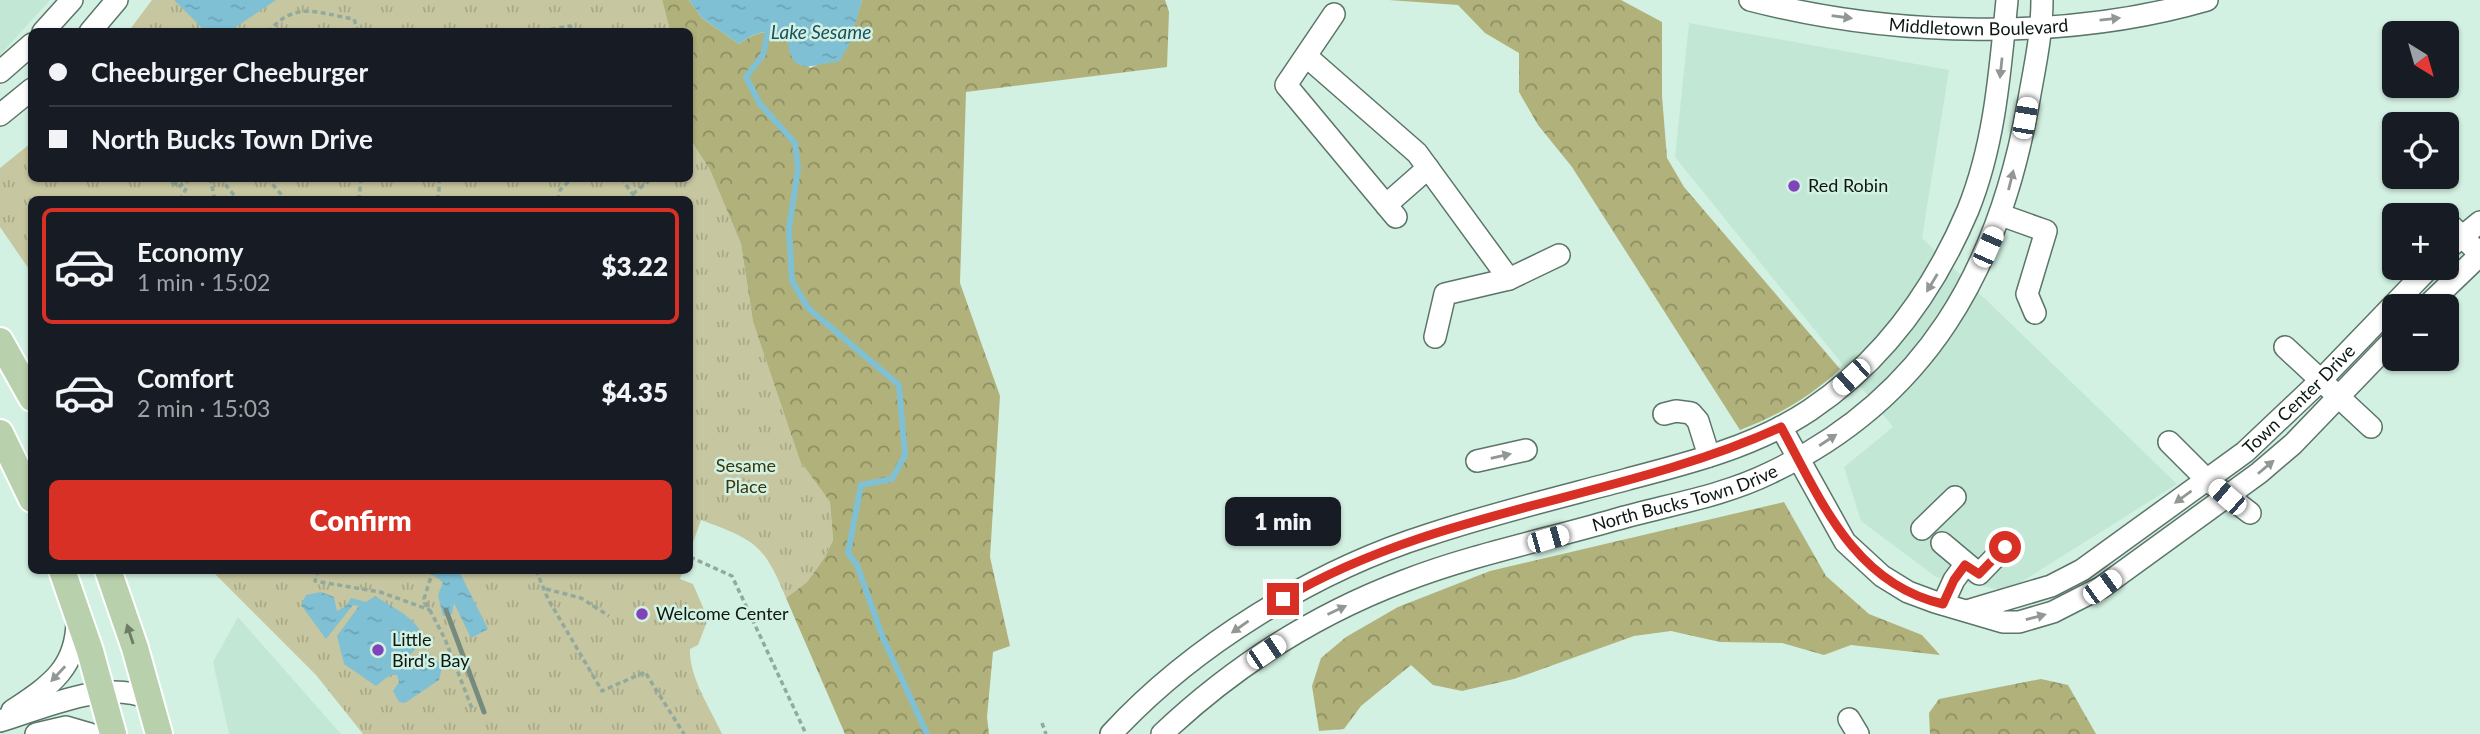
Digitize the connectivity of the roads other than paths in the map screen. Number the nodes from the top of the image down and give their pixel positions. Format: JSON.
{"nodes":[{"id":1,"x":72,"y":0,"type":"edge"},
{"id":2,"x":117,"y":0,"type":"edge"},
{"id":3,"x":1750,"y":0,"type":"edge"},
{"id":4,"x":2007,"y":0,"type":"edge"},
{"id":5,"x":2042,"y":0,"type":"edge"},
{"id":6,"x":2207,"y":0,"type":"edge"},
{"id":7,"x":1334,"y":14,"type":"dead end"},
{"id":8,"x":2042,"y":26,"type":"junction"},
{"id":9,"x":47,"y":28,"type":"edge"},
{"id":10,"x":93,"y":28,"type":"edge"},
{"id":11,"x":2004,"y":28,"type":"junction"},
{"id":12,"x":28,"y":48,"type":"edge"},
{"id":13,"x":1306,"y":56,"type":"junction"},
{"id":14,"x":0,"y":72,"type":"edge"},
{"id":15,"x":28,"y":92,"type":"edge"},
{"id":16,"x":0,"y":115,"type":"edge"},
{"id":17,"x":1428,"y":168,"type":"junction"},
{"id":18,"x":2001,"y":215,"type":"junction"},
{"id":19,"x":2480,"y":222,"type":"edge"},
{"id":20,"x":2459,"y":240,"type":"edge"},
{"id":21,"x":2459,"y":245,"type":"edge"},
{"id":22,"x":1559,"y":255,"type":"dead end"},
{"id":23,"x":2480,"y":255,"type":"edge"},
{"id":24,"x":1509,"y":279,"type":"junction"},
{"id":25,"x":2417,"y":280,"type":"edge"},
{"id":26,"x":2439,"y":294,"type":"edge"},
{"id":27,"x":2035,"y":313,"type":"dead end"},
{"id":28,"x":1435,"y":337,"type":"dead end"},
{"id":29,"x":0,"y":341,"type":"edge"},
{"id":30,"x":2284,"y":347,"type":"dead end"},
{"id":31,"x":2382,"y":352,"type":"edge"},
{"id":32,"x":2320,"y":381,"type":"junction"},
{"id":33,"x":28,"y":391,"type":"edge"},
{"id":34,"x":2339,"y":398,"type":"junction"},
{"id":35,"x":1664,"y":414,"type":"dead end"},
{"id":36,"x":1781,"y":427,"type":"junction"},
{"id":37,"x":2371,"y":427,"type":"dead end"},
{"id":38,"x":0,"y":433,"type":"edge"},
{"id":39,"x":2169,"y":442,"type":"dead end"},
{"id":40,"x":1526,"y":450,"type":"dead end"},
{"id":41,"x":1709,"y":456,"type":"junction"},
{"id":42,"x":1798,"y":458,"type":"junction"},
{"id":43,"x":1477,"y":461,"type":"dead end"},
{"id":44,"x":2207,"y":480,"type":"junction"},
{"id":45,"x":28,"y":491,"type":"edge"},
{"id":46,"x":1955,"y":497,"type":"dead end"},
{"id":47,"x":2227,"y":497,"type":"junction"},
{"id":48,"x":2250,"y":513,"type":"dead end"},
{"id":49,"x":1922,"y":529,"type":"dead end"},
{"id":50,"x":1942,"y":542,"type":"dead end"},
{"id":51,"x":2005,"y":547,"type":"dead end"},
{"id":52,"x":1972,"y":569,"type":"junction"},
{"id":53,"x":63,"y":574,"type":"edge"},
{"id":54,"x":109,"y":574,"type":"edge"},
{"id":55,"x":1943,"y":604,"type":"junction"},
{"id":56,"x":1970,"y":610,"type":"junction"},
{"id":57,"x":77,"y":611,"type":"junction"},
{"id":58,"x":102,"y":691,"type":"junction"},
{"id":59,"x":149,"y":698,"type":"junction"},
{"id":60,"x":0,"y":720,"type":"edge"},
{"id":61,"x":36,"y":734,"type":"edge"},
{"id":62,"x":90,"y":734,"type":"edge"},
{"id":63,"x":113,"y":734,"type":"edge"},
{"id":64,"x":159,"y":734,"type":"edge"},
{"id":65,"x":1111,"y":734,"type":"edge"},
{"id":66,"x":1162,"y":734,"type":"edge"}],
"edges":[{"from":1,"to":9,"type":"street"},
{"from":2,"to":10,"type":"street"},
{"from":3,"to":11,"type":"street","name":"Middletown Boulevard","one_way":true},
{"from":4,"to":11,"type":"street","name":"North Bucks Town Drive"},
{"from":5,"to":8,"type":"street","name":"North Bucks Town Drive"},
{"from":8,"to":6,"type":"street","name":"Middletown Boulevard","one_way":true},
{"from":7,"to":13,"type":"street"},
{"from":8,"to":11,"type":"street","name":"Middletown Boulevard"},
{"from":18,"to":8,"type":"street","name":"North Bucks Town Drive","one_way":true},
{"from":11,"to":36,"type":"street","name":"North Bucks Town Drive","one_way":true},
{"from":12,"to":14,"type":"street"},
{"from":13,"to":17,"type":"street"},
{"from":13,"to":17,"type":"street"},
{"from":15,"to":16,"type":"street"},
{"from":17,"to":24,"type":"street"},
{"from":18,"to":27,"type":"street"},
{"from":42,"to":18,"type":"street","name":"North Bucks Town Drive","one_way":true},
{"from":19,"to":20,"type":"street"},
{"from":21,"to":23,"type":"street"},
{"from":22,"to":24,"type":"street"},
{"from":23,"to":26,"type":"street"},
{"from":24,"to":28,"type":"street"},
{"from":25,"to":32,"type":"street","name":"Town Center Drive"},
{"from":29,"to":33,"type":"main road"},
{"from":30,"to":32,"type":"street"},
{"from":31,"to":34,"type":"street","name":"Town Center Drive"},
{"from":32,"to":34,"type":"street"},
{"from":32,"to":44,"type":"street","name":"Town Center Drive"},
{"from":34,"to":37,"type":"street"},
{"from":47,"to":34,"type":"street","name":"Town Center Drive","one_way":true},
{"from":35,"to":41,"type":"street"},
{"from":36,"to":41,"type":"street","name":"North Bucks Town Drive"},
{"from":36,"to":42,"type":"street","name":"Town Center Drive"},
{"from":38,"to":45,"type":"main road"},
{"from":39,"to":44,"type":"street"},
{"from":43,"to":40,"type":"street","one_way":true},
{"from":41,"to":65,"type":"street","name":"North Bucks Town Drive","one_way":true},
{"from":42,"to":55,"type":"street","name":"Town Center Drive"},
{"from":66,"to":42,"type":"street","name":"North Bucks Town Drive","one_way":true},
{"from":44,"to":47,"type":"street"},
{"from":44,"to":56,"type":"street","name":"Town Center Drive","one_way":true},
{"from":46,"to":49,"type":"street"},
{"from":47,"to":48,"type":"street"},
{"from":56,"to":47,"type":"street","name":"Town Center Drive","one_way":true},
{"from":50,"to":52,"type":"street"},
{"from":51,"to":52,"type":"street"},
{"from":52,"to":55,"type":"street"},
{"from":52,"to":56,"type":"street"},
{"from":53,"to":57,"type":"main road"},
{"from":59,"to":54,"type":"main road","one_way":true},
{"from":55,"to":56,"type":"street","name":"Town Center Drive"},
{"from":57,"to":58,"type":"main road"},
{"from":57,"to":60,"type":"street","one_way":true},
{"from":58,"to":59,"type":"street"},
{"from":58,"to":60,"type":"street"},
{"from":58,"to":63,"type":"main road"},
{"from":59,"to":64,"type":"main road"},
{"from":61,"to":62,"type":"street"}]}
